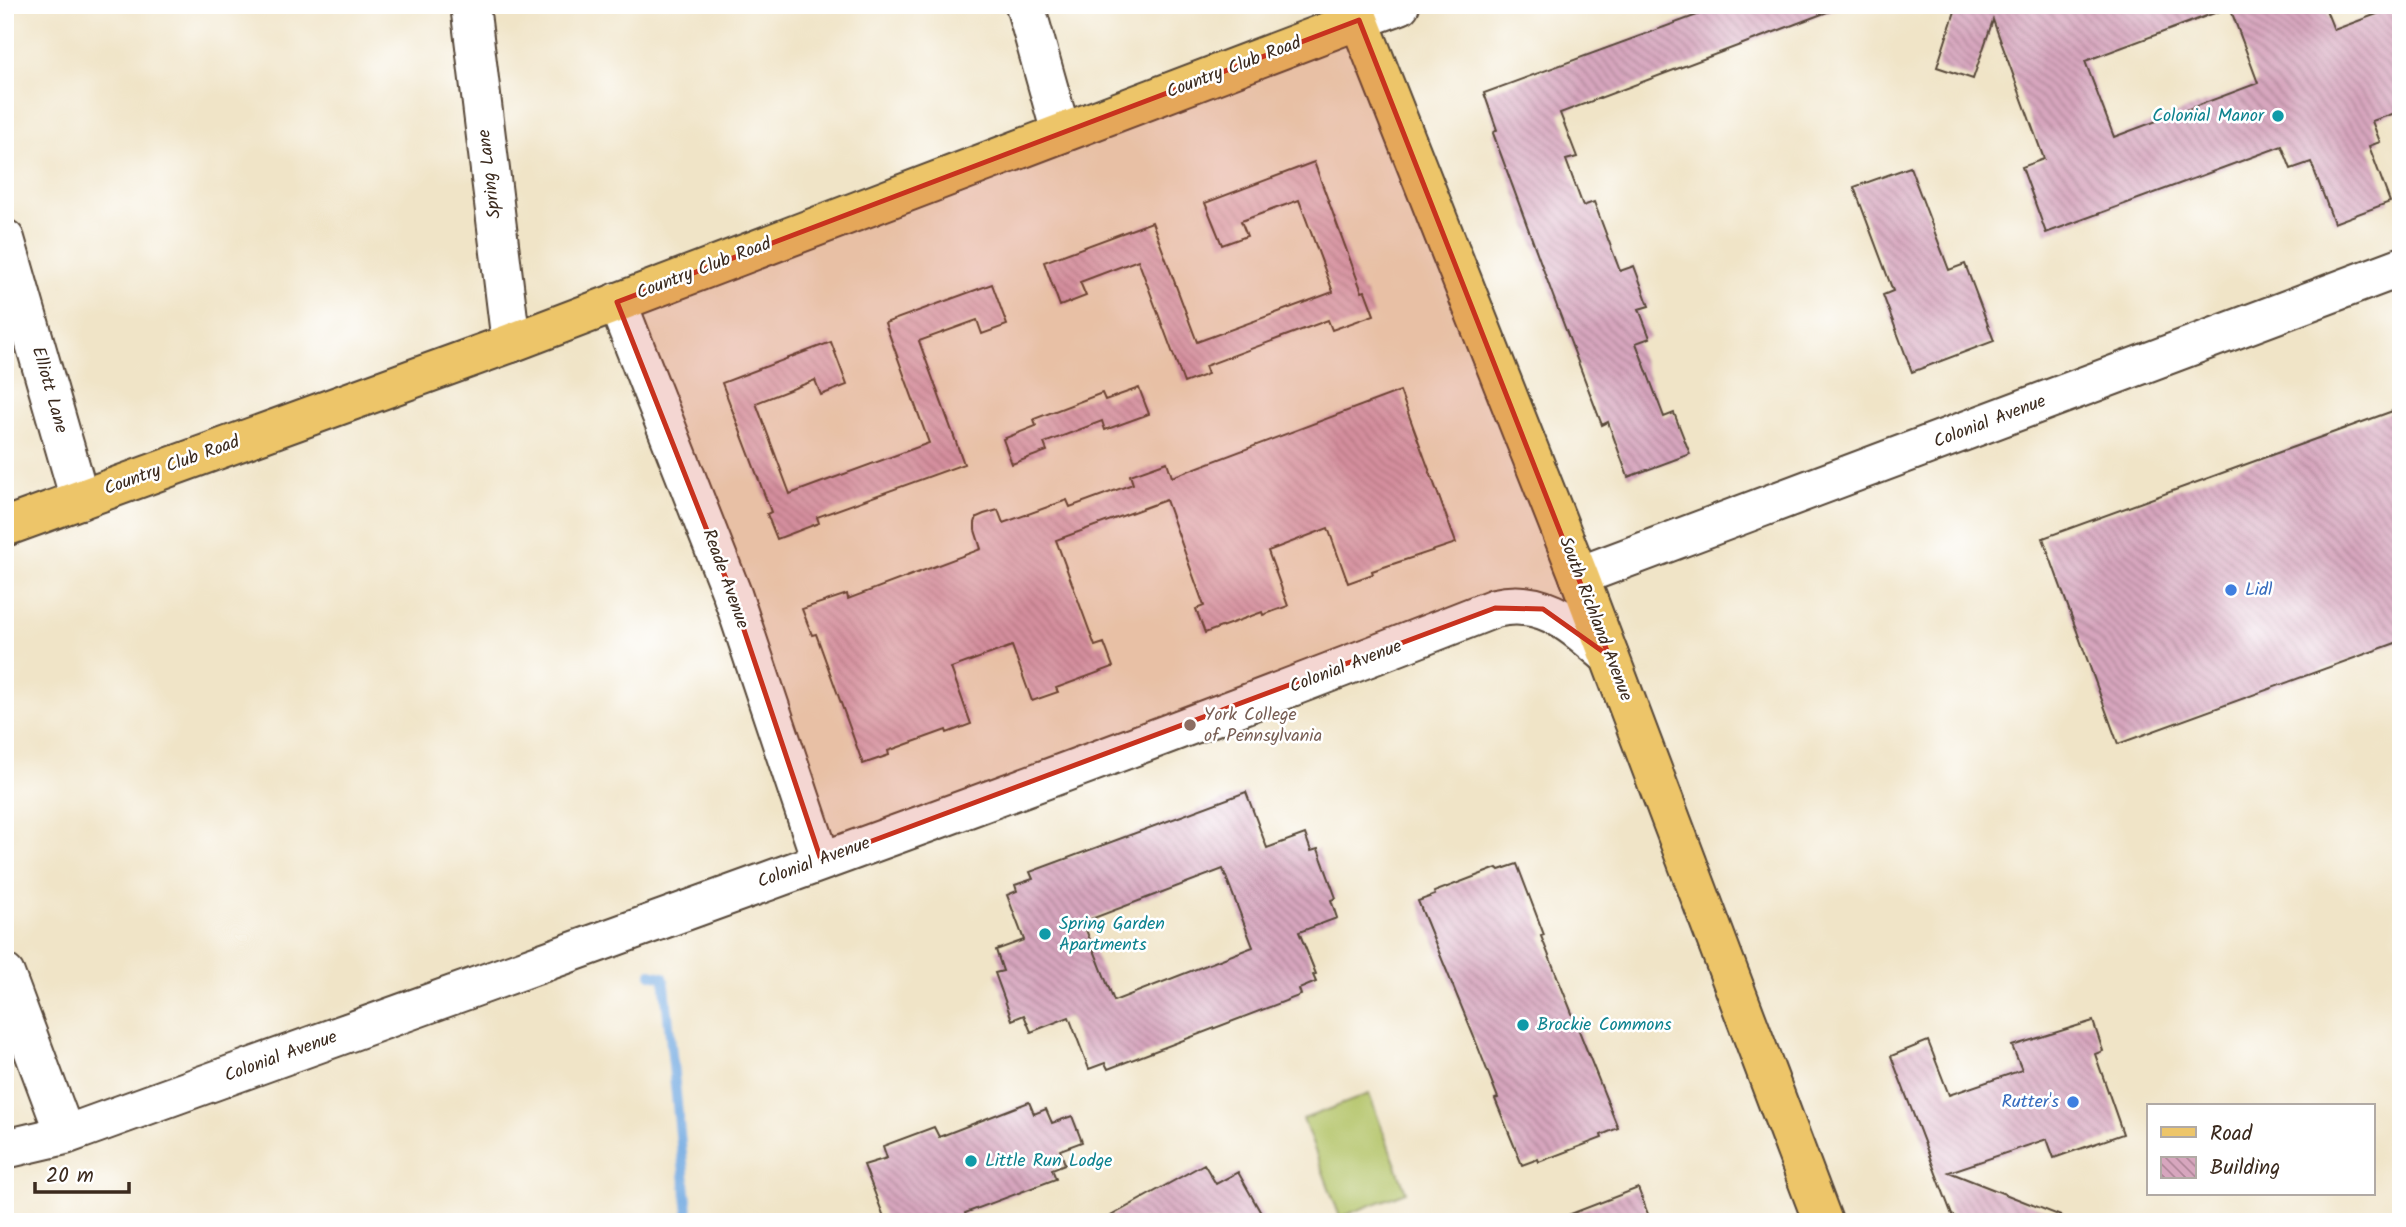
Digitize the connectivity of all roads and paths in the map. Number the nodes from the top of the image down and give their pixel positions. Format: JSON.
{"nodes":[{"id":1,"x":470,"y":5,"type":"edge"},
{"id":2,"x":1025,"y":5,"type":"edge"},
{"id":3,"x":1400,"y":5,"type":"edge"},
{"id":4,"x":1359,"y":20,"type":"junction"},
{"id":5,"x":1061,"y":133,"type":"junction"},
{"id":6,"x":5,"y":239,"type":"edge"},
{"id":7,"x":2401,"y":267,"type":"edge"},
{"id":8,"x":617,"y":302,"type":"junction"},
{"id":9,"x":511,"y":343,"type":"junction"},
{"id":10,"x":80,"y":500,"type":"junction"},
{"id":11,"x":5,"y":527,"type":"edge"},
{"id":12,"x":1579,"y":576,"type":"junction"},
{"id":13,"x":1609,"y":656,"type":"junction"},
{"id":14,"x":821,"y":860,"type":"junction"},
{"id":15,"x":5,"y":974,"type":"edge"},
{"id":16,"x":65,"y":1135,"type":"junction"},
{"id":17,"x":5,"y":1149,"type":"edge"},
{"id":18,"x":1823,"y":1222,"type":"edge"}],
"edges":[{"from":1,"to":9,"type":"street","name":"Spring Lane"},
{"from":2,"to":5,"type":"street"},
{"from":3,"to":4,"type":"street","name":"Country Club Road"},
{"from":4,"to":5,"type":"main road","name":"Country Club Road"},
{"from":4,"to":12,"type":"main road","name":"South Richland Avenue"},
{"from":5,"to":8,"type":"main road","name":"Country Club Road"},
{"from":6,"to":10,"type":"street","name":"Elliott Lane"},
{"from":7,"to":12,"type":"street","name":"Colonial Avenue"},
{"from":8,"to":9,"type":"main road","name":"Country Club Road"},
{"from":8,"to":14,"type":"street","name":"Reade Avenue"},
{"from":9,"to":10,"type":"main road","name":"Country Club Road"},
{"from":10,"to":11,"type":"main road","name":"Country Club Road"},
{"from":12,"to":13,"type":"main road","name":"South Richland Avenue"},
{"from":13,"to":14,"type":"street","name":"Colonial Avenue"},
{"from":13,"to":18,"type":"main road","name":"South Richland Avenue"},
{"from":14,"to":16,"type":"street","name":"Colonial Avenue"},
{"from":15,"to":16,"type":"street"},
{"from":16,"to":17,"type":"street","name":"Colonial Avenue"}]}
